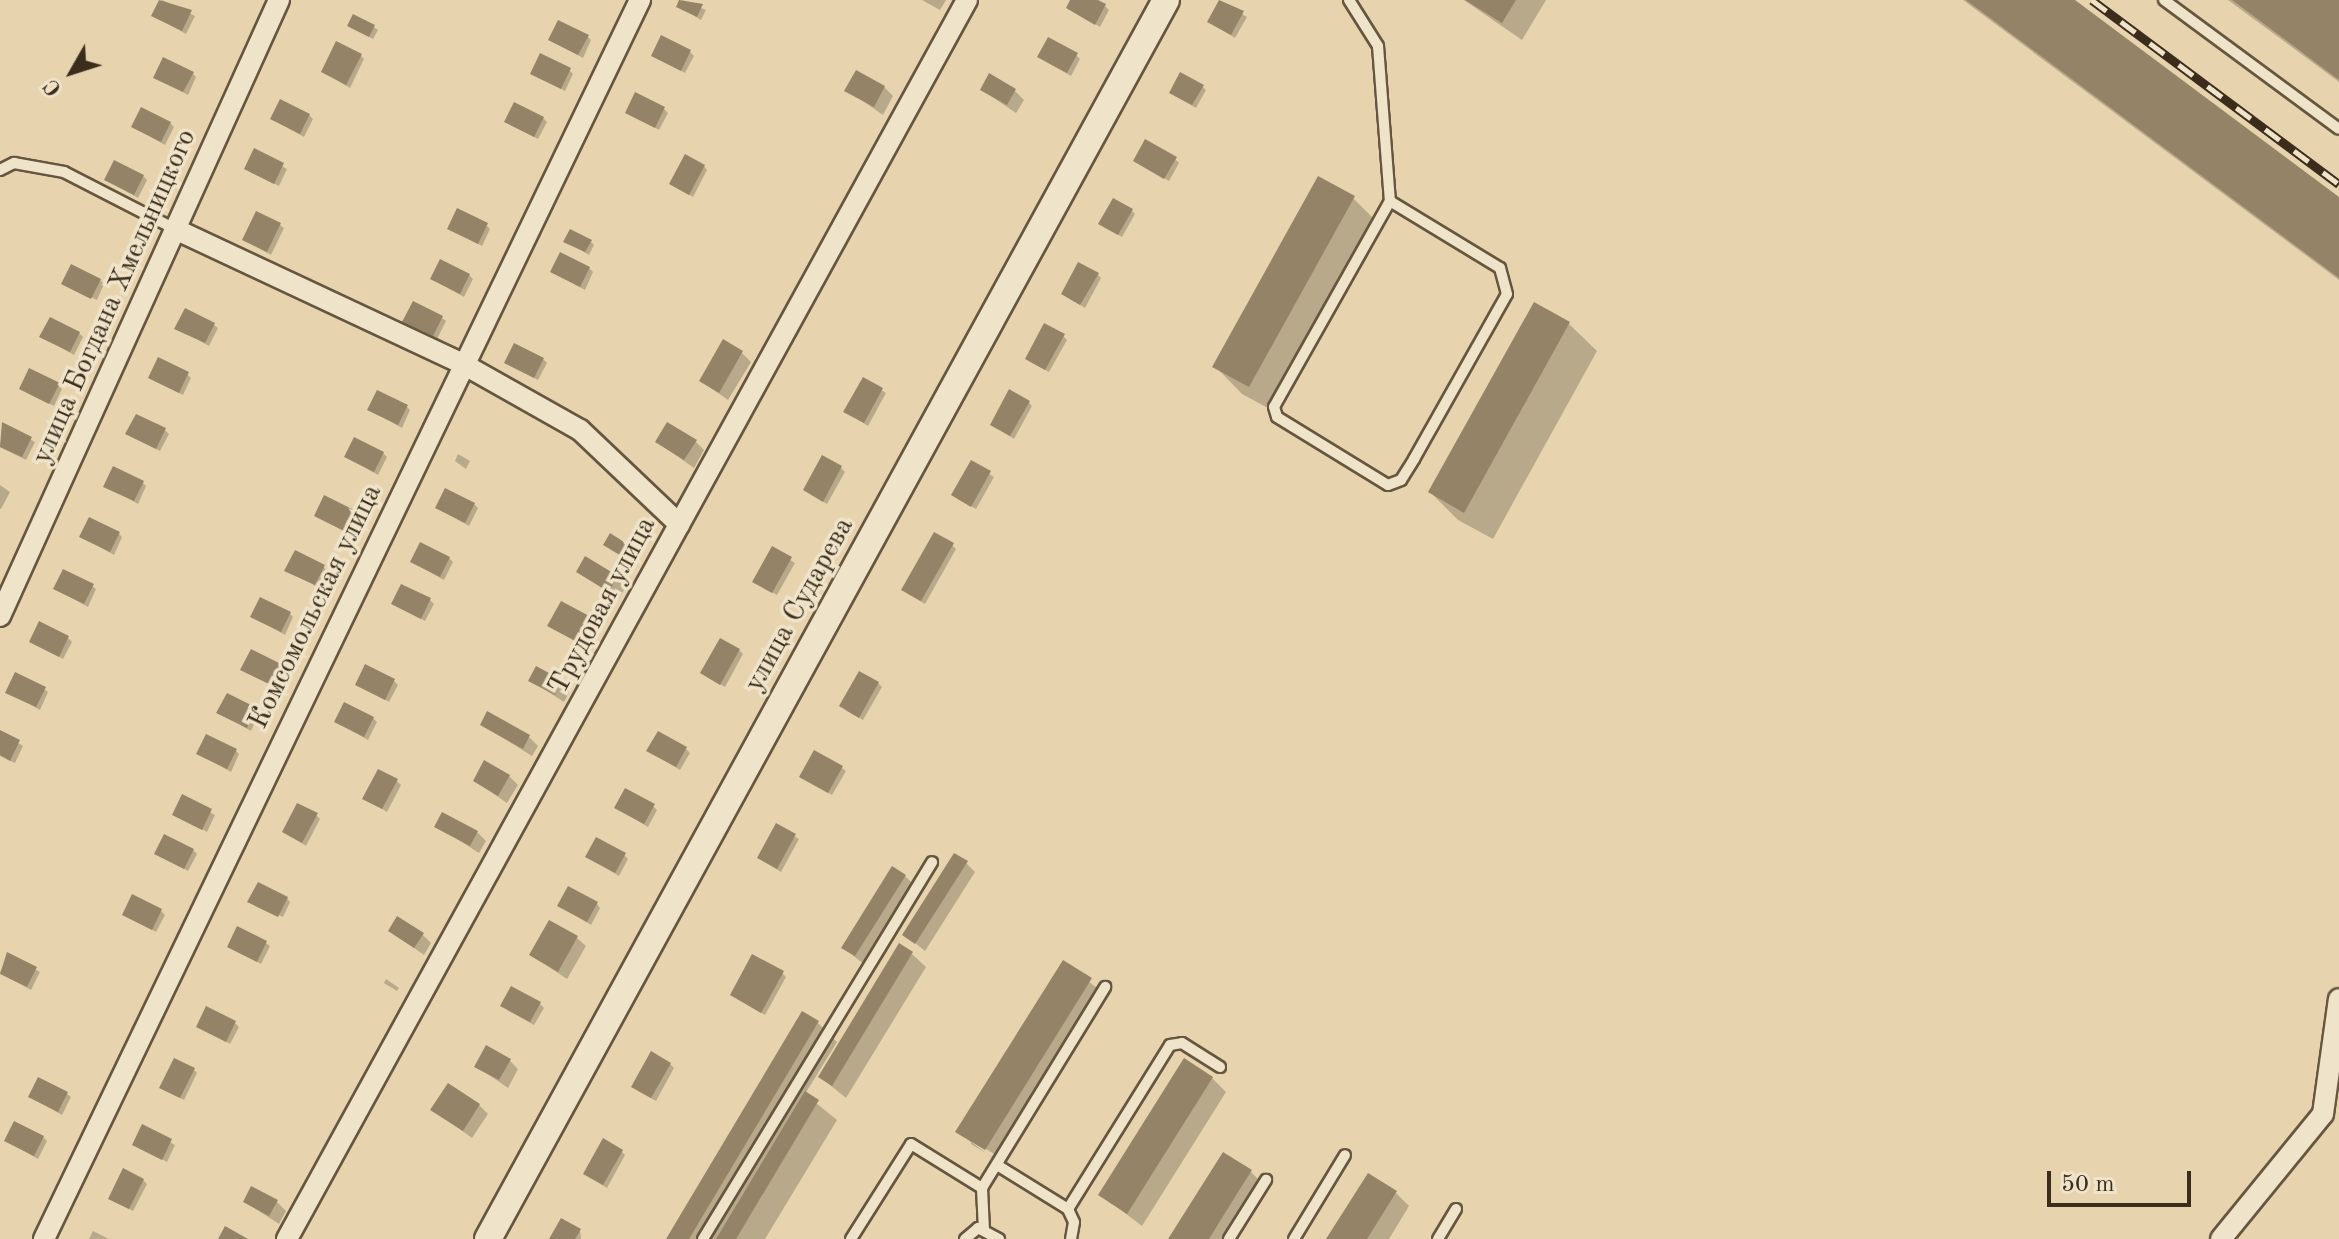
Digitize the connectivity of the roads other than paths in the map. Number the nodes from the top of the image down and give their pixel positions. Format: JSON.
{"nodes":[{"id":1,"x":279,"y":0,"type":"edge"},
{"id":2,"x":640,"y":0,"type":"edge"},
{"id":3,"x":967,"y":0,"type":"edge"},
{"id":4,"x":1166,"y":0,"type":"edge"},
{"id":5,"x":1349,"y":0,"type":"edge"},
{"id":6,"x":2164,"y":0,"type":"edge"},
{"id":7,"x":2339,"y":129,"type":"edge"},
{"id":8,"x":0,"y":170,"type":"edge"},
{"id":9,"x":1390,"y":201,"type":"junction"},
{"id":10,"x":177,"y":230,"type":"junction"},
{"id":11,"x":463,"y":364,"type":"junction"},
{"id":12,"x":679,"y":524,"type":"junction"},
{"id":13,"x":0,"y":616,"type":"edge"},
{"id":14,"x":932,"y":862,"type":"dead end"},
{"id":15,"x":1105,"y":987,"type":"dead end"},
{"id":16,"x":2339,"y":999,"type":"edge"},
{"id":17,"x":1220,"y":1067,"type":"dead end"},
{"id":18,"x":1345,"y":1155,"type":"dead end"},
{"id":19,"x":997,"y":1165,"type":"junction"},
{"id":20,"x":1266,"y":1180,"type":"dead end"},
{"id":21,"x":982,"y":1188,"type":"junction"},
{"id":22,"x":1068,"y":1209,"type":"junction"},
{"id":23,"x":1456,"y":1209,"type":"dead end"},
{"id":24,"x":984,"y":1230,"type":"junction"},
{"id":25,"x":44,"y":1239,"type":"edge"},
{"id":26,"x":287,"y":1239,"type":"edge"},
{"id":27,"x":488,"y":1239,"type":"edge"},
{"id":28,"x":703,"y":1239,"type":"edge"},
{"id":29,"x":851,"y":1239,"type":"edge"},
{"id":30,"x":965,"y":1239,"type":"edge"},
{"id":31,"x":999,"y":1239,"type":"edge"},
{"id":32,"x":1071,"y":1239,"type":"edge"},
{"id":33,"x":1229,"y":1239,"type":"edge"},
{"id":34,"x":1294,"y":1239,"type":"edge"},
{"id":35,"x":1438,"y":1239,"type":"edge"},
{"id":36,"x":2221,"y":1239,"type":"edge"}],
"edges":[{"from":1,"to":10,"type":"street","name":"улица Богдана Хмельницкого"},
{"from":2,"to":11,"type":"street","name":"Комсомольская улица"},
{"from":3,"to":12,"type":"street","name":"Трудовая улица"},
{"from":4,"to":27,"type":"street","name":"улица Сударева"},
{"from":5,"to":9,"type":"lane"},
{"from":6,"to":7,"type":"lane"},
{"from":8,"to":10,"type":"lane"},
{"from":9,"to":9,"type":"lane"},
{"from":10,"to":11,"type":"street"},
{"from":10,"to":13,"type":"street","name":"улица Богдана Хмельницкого"},
{"from":11,"to":12,"type":"street"},
{"from":11,"to":25,"type":"street","name":"Комсомольская улица"},
{"from":12,"to":26,"type":"street","name":"Трудовая улица"},
{"from":14,"to":28,"type":"lane"},
{"from":15,"to":19,"type":"lane"},
{"from":16,"to":36,"type":"street"},
{"from":17,"to":22,"type":"lane"},
{"from":18,"to":34,"type":"lane"},
{"from":19,"to":21,"type":"lane"},
{"from":19,"to":22,"type":"lane"},
{"from":20,"to":33,"type":"lane"},
{"from":21,"to":24,"type":"lane"},
{"from":21,"to":29,"type":"lane"},
{"from":22,"to":32,"type":"lane"},
{"from":23,"to":35,"type":"lane"},
{"from":24,"to":30,"type":"lane"},
{"from":24,"to":31,"type":"lane"}]}
